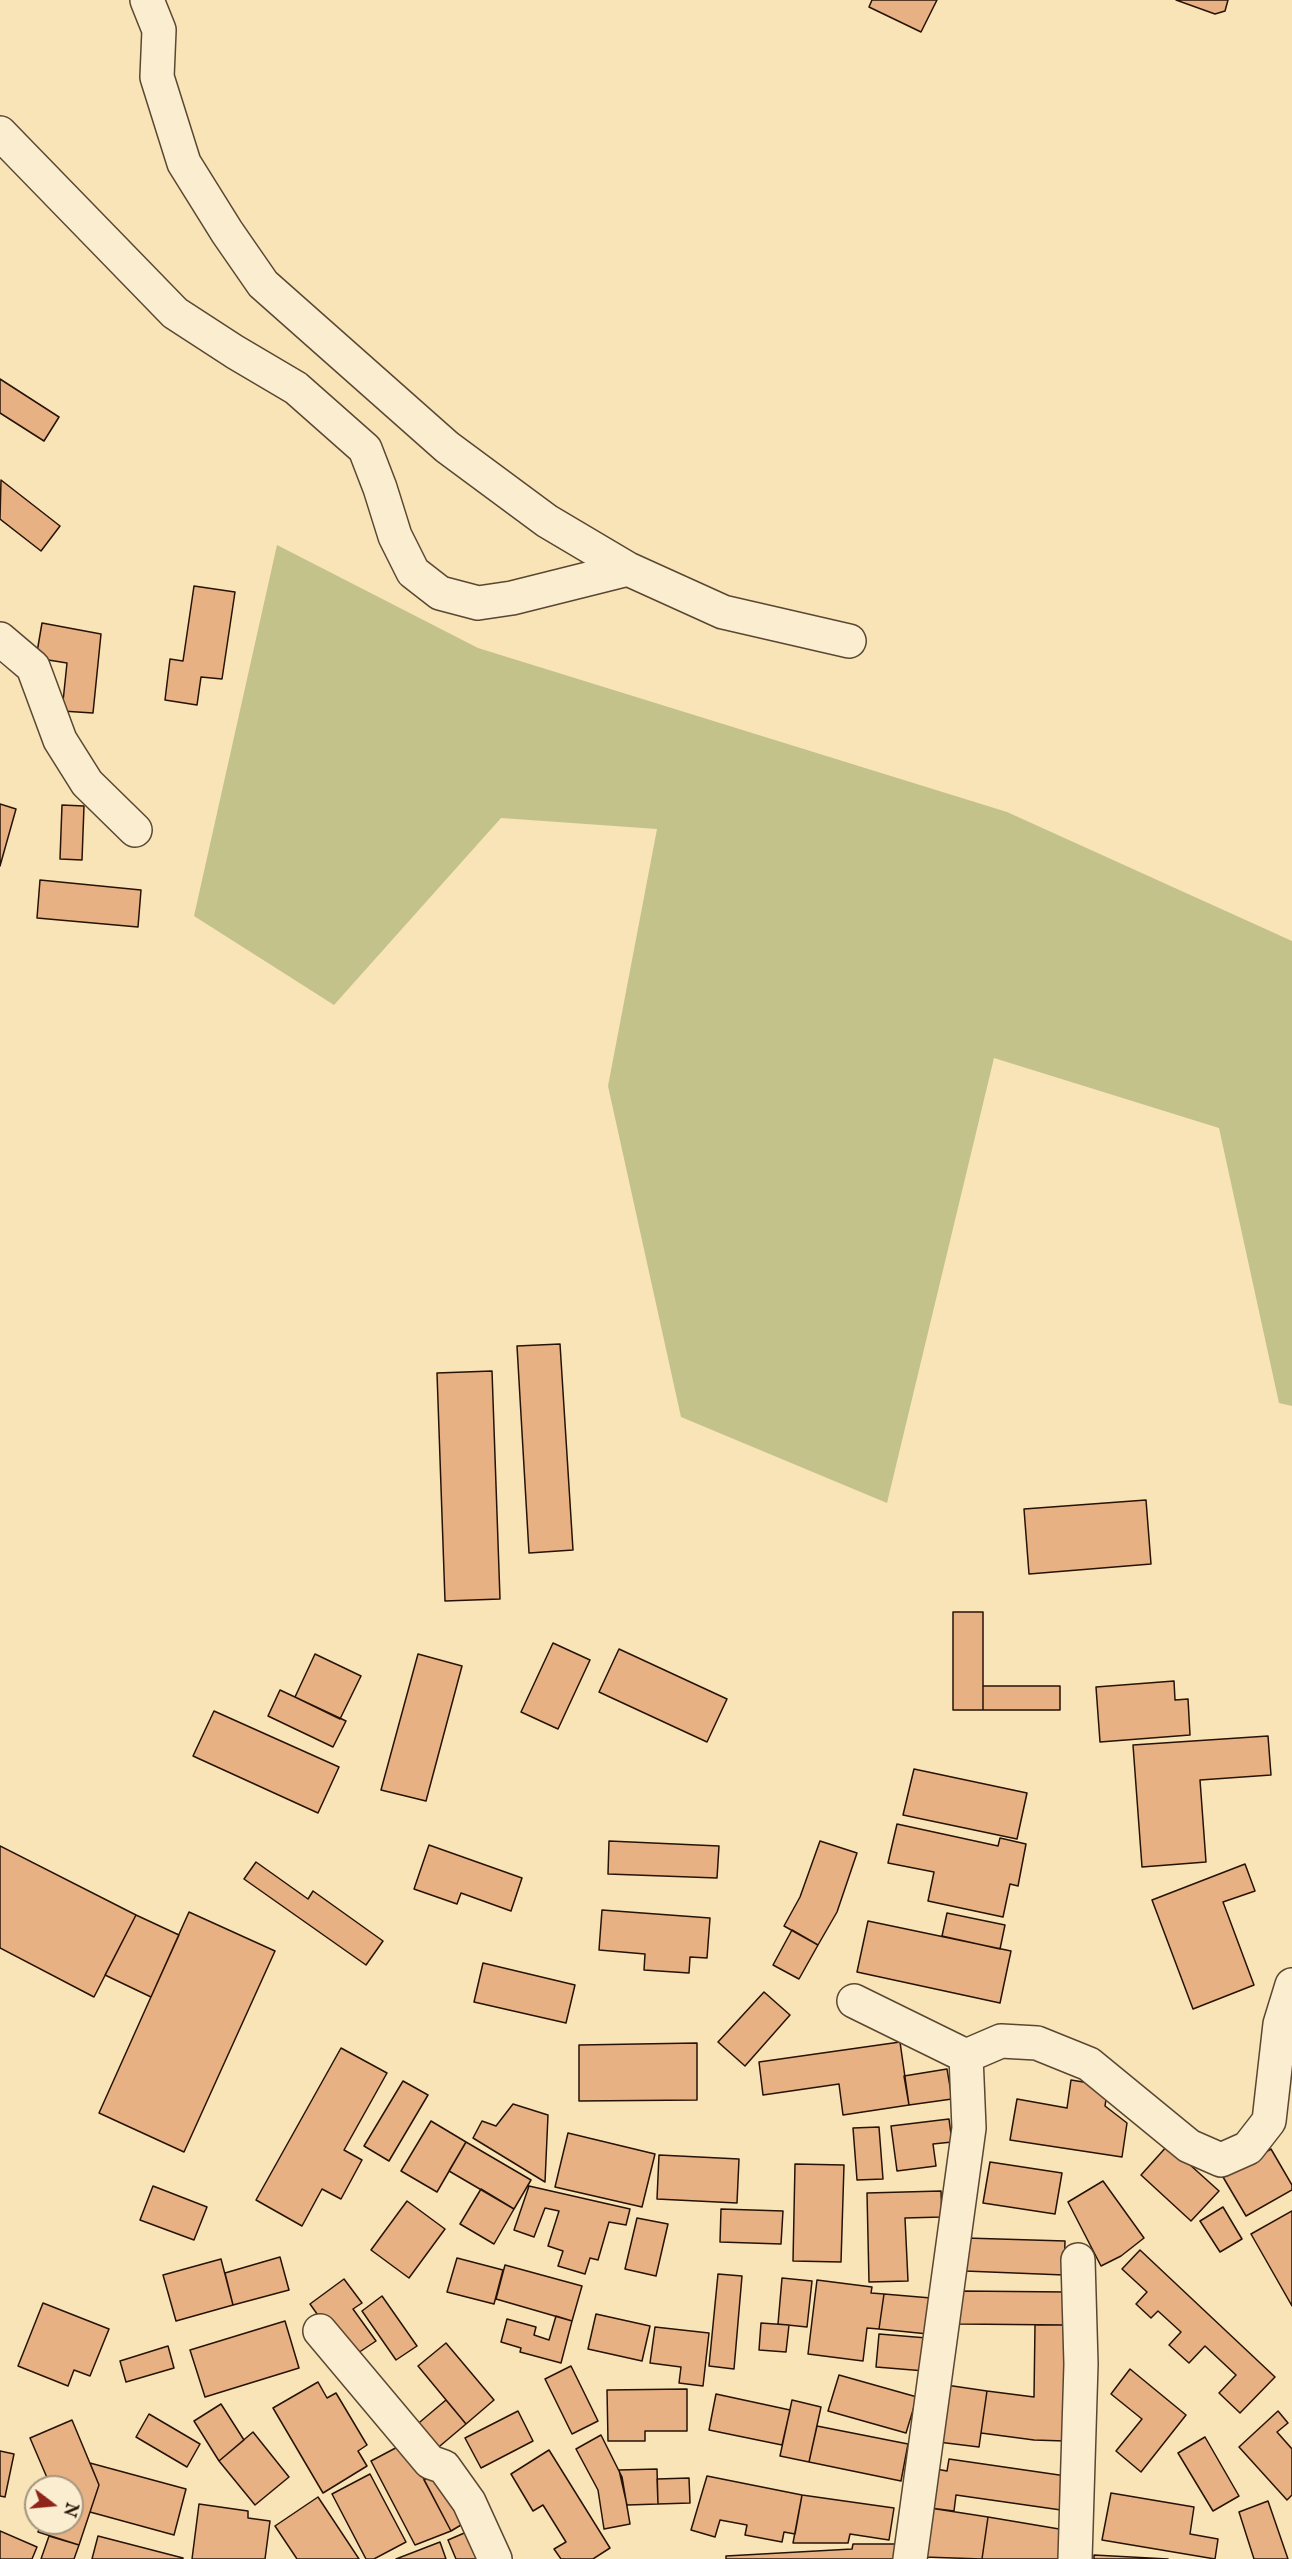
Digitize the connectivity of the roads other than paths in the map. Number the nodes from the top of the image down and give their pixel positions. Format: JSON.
{"nodes":[{"id":1,"x":147,"y":0,"type":"edge"},
{"id":2,"x":0,"y":133,"type":"edge"},
{"id":3,"x":628,"y":569,"type":"junction"},
{"id":4,"x":0,"y":639,"type":"edge"},
{"id":5,"x":849,"y":641,"type":"dead end"},
{"id":6,"x":135,"y":830,"type":"dead end"},
{"id":7,"x":1292,"y":1985,"type":"edge"},
{"id":8,"x":854,"y":2001,"type":"dead end"},
{"id":9,"x":966,"y":2056,"type":"junction"},
{"id":10,"x":1078,"y":2260,"type":"dead end"},
{"id":11,"x":320,"y":2331,"type":"dead end"},
{"id":12,"x":495,"y":2559,"type":"edge"},
{"id":13,"x":910,"y":2559,"type":"edge"},
{"id":14,"x":1075,"y":2559,"type":"edge"}],
"edges":[{"from":1,"to":3,"type":"street"},
{"from":2,"to":3,"type":"street"},
{"from":3,"to":5,"type":"street"},
{"from":4,"to":6,"type":"street"},
{"from":7,"to":9,"type":"street"},
{"from":8,"to":9,"type":"street"},
{"from":9,"to":13,"type":"street"},
{"from":10,"to":14,"type":"street"},
{"from":11,"to":12,"type":"street"}]}
